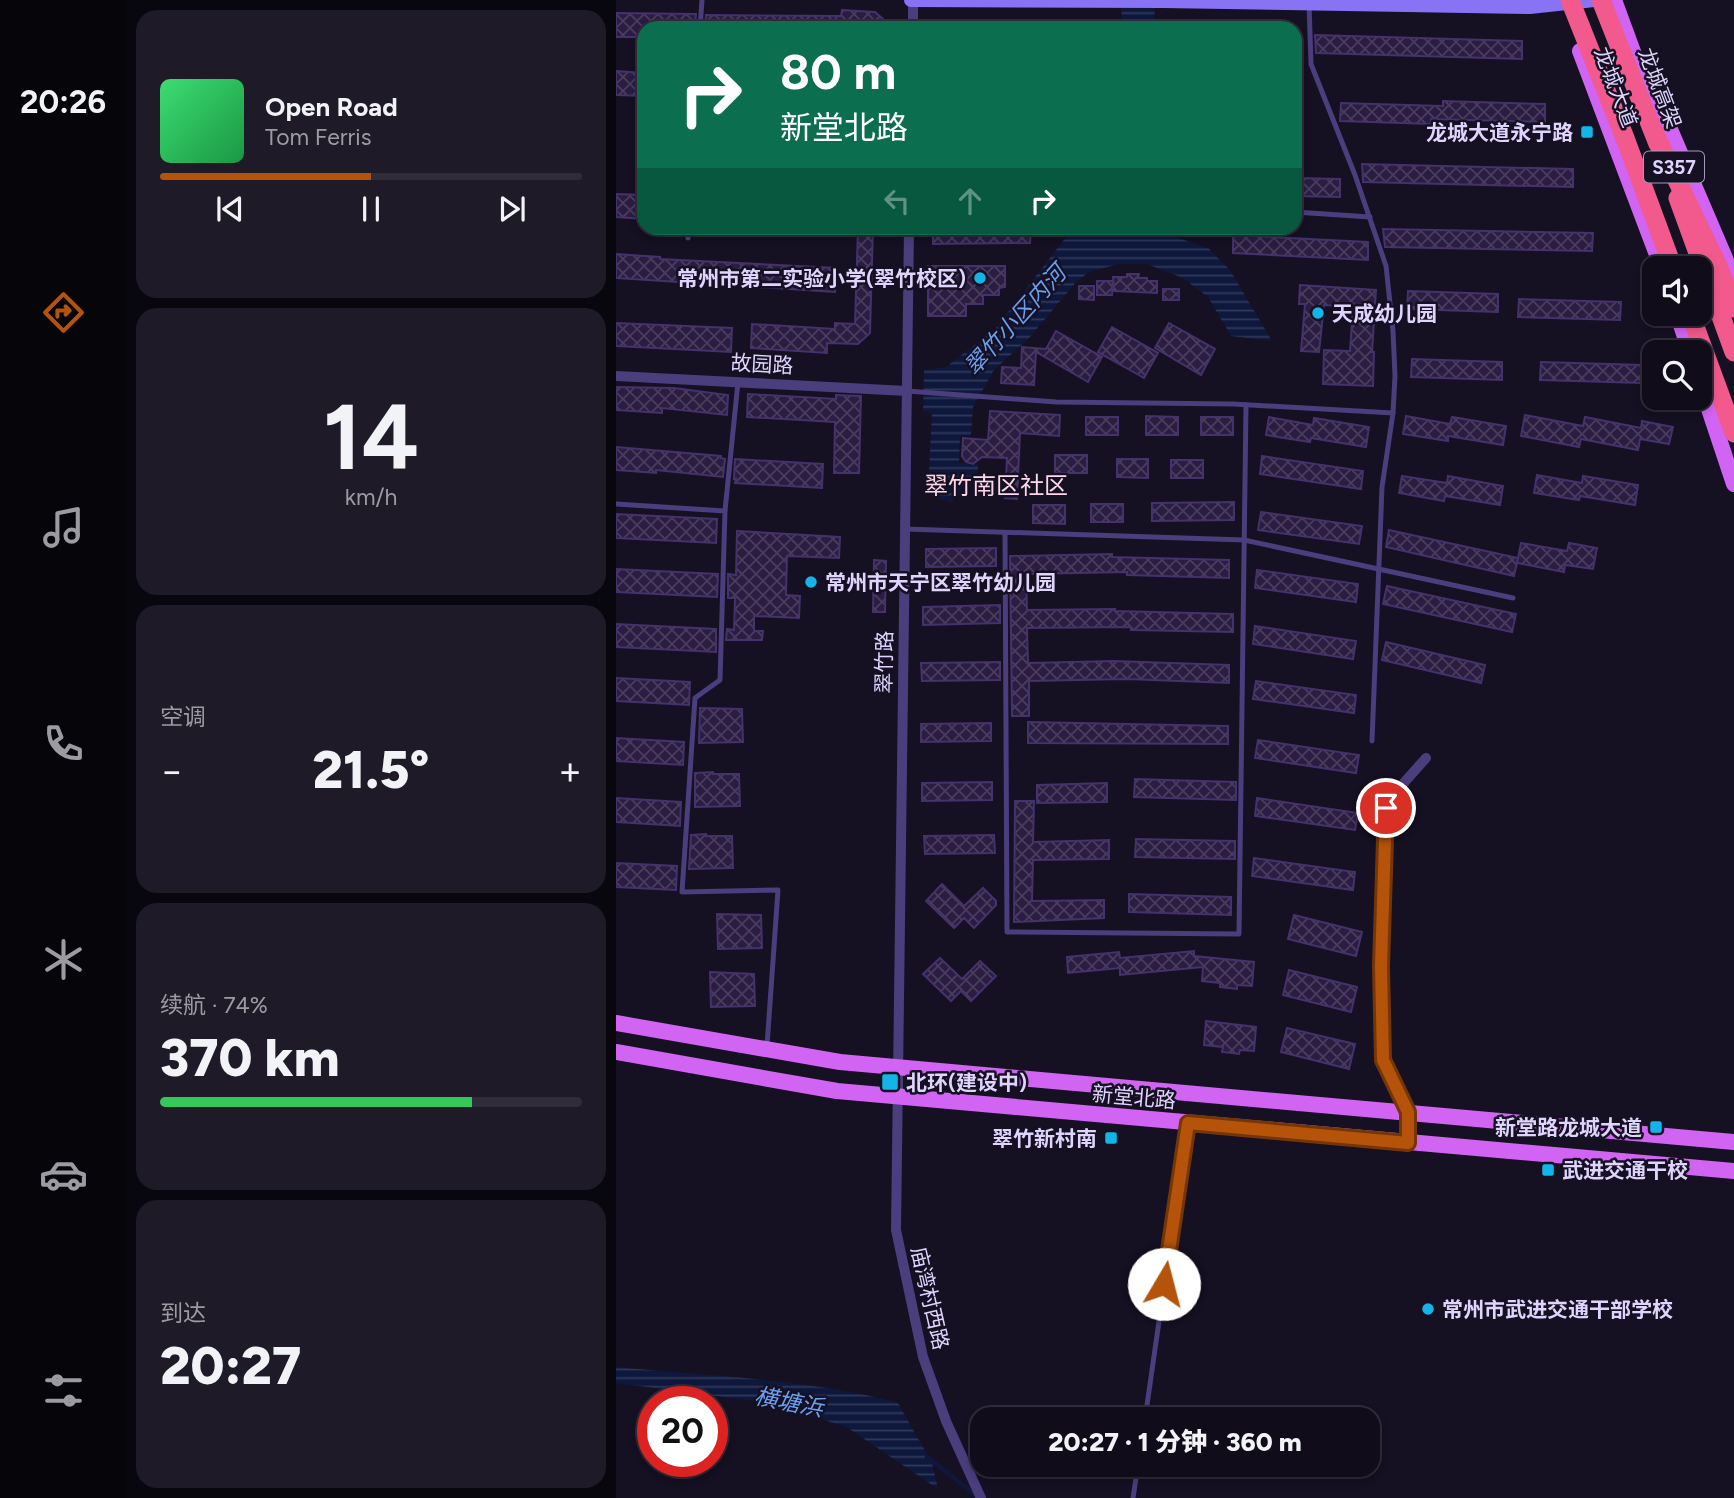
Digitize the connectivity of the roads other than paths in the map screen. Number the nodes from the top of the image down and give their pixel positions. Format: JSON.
{"nodes":[{"id":1,"x":702,"y":0,"type":"edge"},
{"id":2,"x":912,"y":0,"type":"edge"},
{"id":3,"x":1594,"y":0,"type":"edge"},
{"id":4,"x":1601,"y":0,"type":"edge"},
{"id":5,"x":1614,"y":0,"type":"edge"},
{"id":6,"x":1111,"y":1,"type":"edge"},
{"id":7,"x":1163,"y":1,"type":"edge"},
{"id":8,"x":1309,"y":1,"type":"edge"},
{"id":9,"x":1560,"y":1,"type":"edge"},
{"id":10,"x":700,"y":21,"type":"edge"},
{"id":11,"x":913,"y":21,"type":"edge"},
{"id":12,"x":1652,"y":128,"type":"junction"},
{"id":13,"x":1302,"y":212,"type":"edge"},
{"id":14,"x":1370,"y":217,"type":"junction"},
{"id":15,"x":909,"y":235,"type":"edge"},
{"id":16,"x":1657,"y":256,"type":"edge"},
{"id":17,"x":1669,"y":256,"type":"edge"},
{"id":18,"x":1734,"y":279,"type":"edge"},
{"id":19,"x":1734,"y":308,"type":"edge"},
{"id":20,"x":1695,"y":326,"type":"edge"},
{"id":21,"x":1734,"y":334,"type":"edge"},
{"id":22,"x":1734,"y":352,"type":"edge"},
{"id":23,"x":616,"y":376,"type":"edge"},
{"id":24,"x":738,"y":382,"type":"junction"},
{"id":25,"x":907,"y":390,"type":"junction"},
{"id":26,"x":1246,"y":405,"type":"junction"},
{"id":27,"x":1709,"y":410,"type":"edge"},
{"id":28,"x":1393,"y":413,"type":"junction"},
{"id":29,"x":1734,"y":433,"type":"edge"},
{"id":30,"x":1734,"y":484,"type":"edge"},
{"id":31,"x":616,"y":504,"type":"edge"},
{"id":32,"x":725,"y":510,"type":"junction"},
{"id":33,"x":905,"y":529,"type":"junction"},
{"id":34,"x":1005,"y":533,"type":"junction"},
{"id":35,"x":1244,"y":540,"type":"junction"},
{"id":36,"x":1379,"y":568,"type":"junction"},
{"id":37,"x":1513,"y":598,"type":"dead end"},
{"id":38,"x":1372,"y":741,"type":"dead end"},
{"id":39,"x":1426,"y":758,"type":"dead end"},
{"id":40,"x":616,"y":1023,"type":"edge"},
{"id":41,"x":767,"y":1049,"type":"junction"},
{"id":42,"x":616,"y":1052,"type":"edge"},
{"id":43,"x":897,"y":1067,"type":"junction"},
{"id":44,"x":896,"y":1097,"type":"junction"},
{"id":45,"x":1408,"y":1112,"type":"junction"},
{"id":46,"x":1188,"y":1123,"type":"junction"},
{"id":47,"x":1734,"y":1142,"type":"edge"},
{"id":48,"x":1408,"y":1143,"type":"junction"},
{"id":49,"x":1734,"y":1171,"type":"edge"},
{"id":50,"x":1147,"y":1407,"type":"edge"},
{"id":51,"x":1136,"y":1477,"type":"edge"},
{"id":52,"x":981,"y":1498,"type":"edge"},
{"id":53,"x":1133,"y":1498,"type":"edge"}],
"edges":[{"from":1,"to":10,"type":"lane"},
{"from":2,"to":6,"type":"main road"},
{"from":2,"to":11,"type":"street"},
{"from":3,"to":9,"type":"main road"},
{"from":4,"to":12,"type":"highway","name":"龙城高架"},
{"from":5,"to":18,"type":"main road"},
{"from":5,"to":21,"type":"main road","name":"龙城大道","number":"S357"},
{"from":6,"to":7,"type":"main road"},
{"from":7,"to":8,"type":"main road"},
{"from":8,"to":9,"type":"main road"},
{"from":8,"to":14,"type":"lane"},
{"from":9,"to":16,"type":"main road","name":"龙城大道","number":"S357"},
{"from":9,"to":17,"type":"highway","bridge":true},
{"from":12,"to":19,"type":"highway","bridge":true},
{"from":12,"to":22,"type":"highway","name":"龙城高架","bridge":true},
{"from":13,"to":14,"type":"lane"},
{"from":14,"to":28,"type":"lane"},
{"from":15,"to":25,"type":"street","name":"翠竹路"},
{"from":20,"to":29,"type":"highway"},
{"from":23,"to":24,"type":"street","name":"故园路"},
{"from":24,"to":25,"type":"street","name":"故园路"},
{"from":24,"to":32,"type":"lane"},
{"from":25,"to":26,"type":"lane"},
{"from":25,"to":33,"type":"street","name":"翠竹路"},
{"from":26,"to":28,"type":"lane"},
{"from":26,"to":35,"type":"lane"},
{"from":27,"to":30,"type":"main road"},
{"from":28,"to":36,"type":"lane"},
{"from":31,"to":32,"type":"lane"},
{"from":32,"to":41,"type":"lane"},
{"from":33,"to":34,"type":"lane"},
{"from":33,"to":43,"type":"street","name":"翠竹路"},
{"from":34,"to":35,"type":"lane"},
{"from":34,"to":35,"type":"lane"},
{"from":35,"to":36,"type":"lane"},
{"from":36,"to":37,"type":"lane"},
{"from":36,"to":38,"type":"lane"},
{"from":39,"to":45,"type":"street"},
{"from":40,"to":41,"type":"main road","name":"新堂北路"},
{"from":41,"to":43,"type":"main road","name":"新堂北路"},
{"from":42,"to":44,"type":"main road","name":"新堂北路"},
{"from":43,"to":44,"type":"street","name":"翠竹路"},
{"from":43,"to":45,"type":"main road","name":"新堂北路"},
{"from":44,"to":46,"type":"main road","name":"新堂北路"},
{"from":44,"to":52,"type":"street","name":"庙湾村西路"},
{"from":45,"to":47,"type":"main road","name":"新堂北路"},
{"from":45,"to":48,"type":"street"},
{"from":46,"to":48,"type":"main road","name":"新堂北路"},
{"from":46,"to":50,"type":"lane"},
{"from":48,"to":49,"type":"main road","name":"新堂北路"},
{"from":51,"to":53,"type":"lane"}]}
